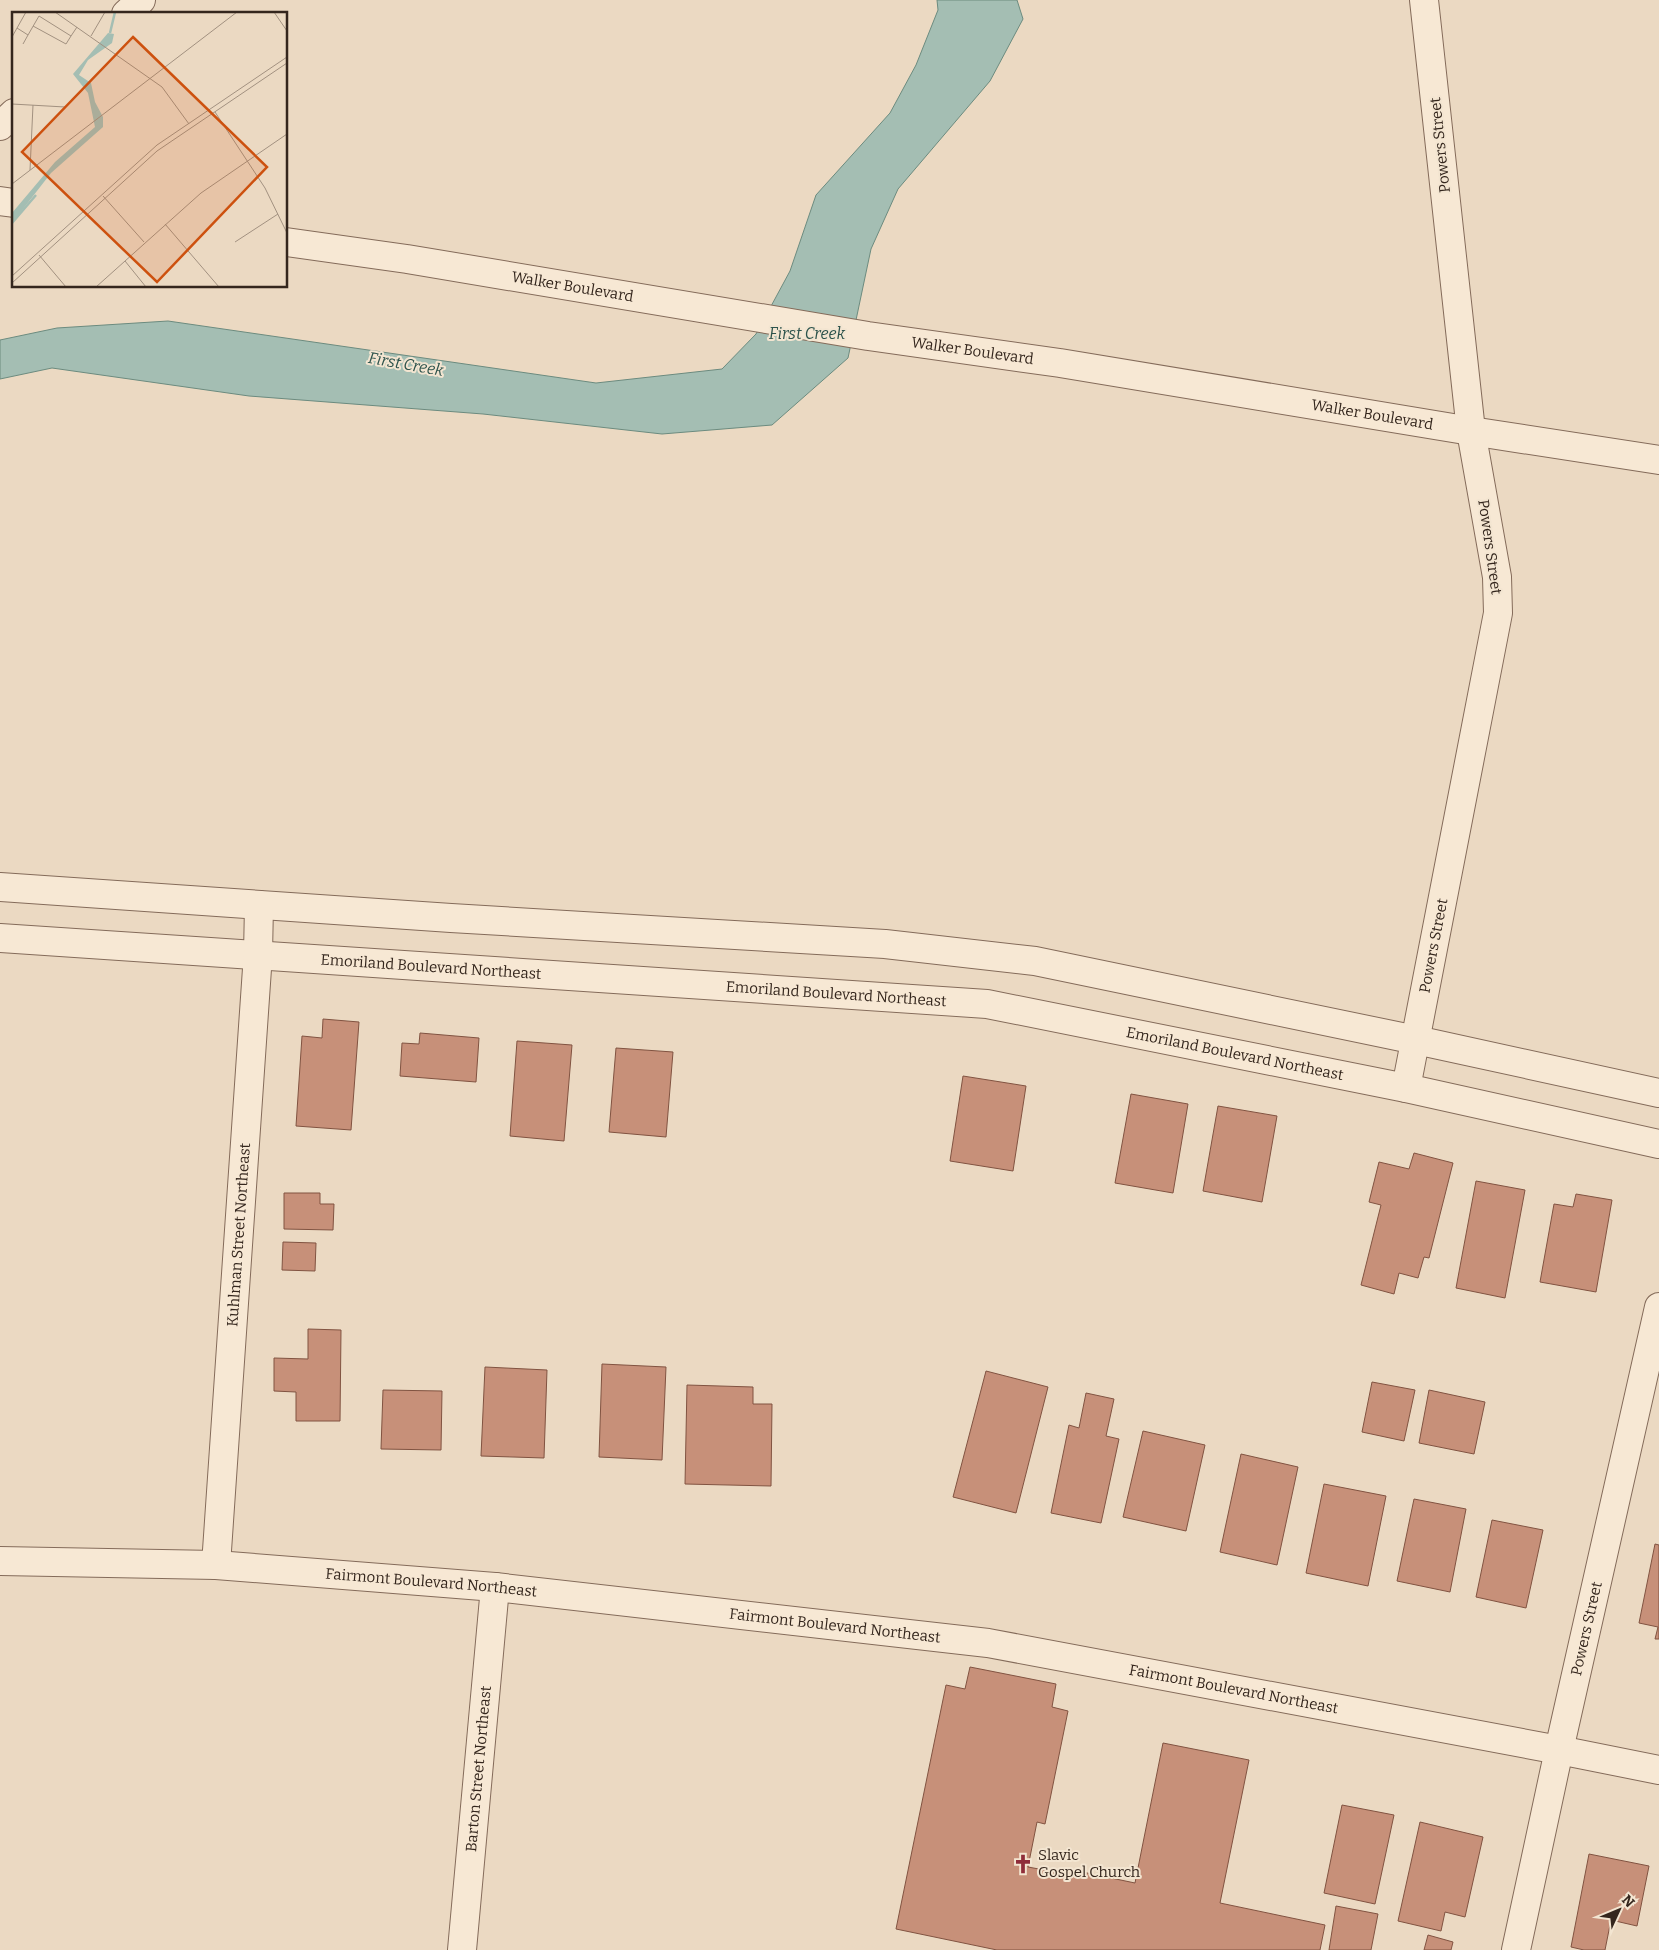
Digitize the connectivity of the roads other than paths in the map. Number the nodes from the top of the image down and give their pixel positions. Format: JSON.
{"nodes":[{"id":1,"x":141,"y":0,"type":"edge"},
{"id":2,"x":1424,"y":0,"type":"edge"},
{"id":3,"x":128,"y":12,"type":"edge"},
{"id":4,"x":12,"y":115,"type":"edge"},
{"id":5,"x":0,"y":126,"type":"edge"},
{"id":6,"x":288,"y":242,"type":"edge"},
{"id":7,"x":1471,"y":431,"type":"junction"},
{"id":8,"x":1659,"y":460,"type":"edge"},
{"id":9,"x":0,"y":887,"type":"edge"},
{"id":10,"x":259,"y":905,"type":"junction"},
{"id":11,"x":0,"y":938,"type":"edge"},
{"id":12,"x":258,"y":954,"type":"junction"},
{"id":13,"x":1416,"y":1040,"type":"junction"},
{"id":14,"x":1406,"y":1088,"type":"junction"},
{"id":15,"x":1659,"y":1093,"type":"edge"},
{"id":16,"x":1659,"y":1144,"type":"edge"},
{"id":17,"x":1659,"y":1307,"type":"edge"},
{"id":18,"x":0,"y":1561,"type":"edge"},
{"id":19,"x":216,"y":1565,"type":"junction"},
{"id":20,"x":495,"y":1587,"type":"junction"},
{"id":21,"x":1559,"y":1750,"type":"junction"},
{"id":22,"x":1659,"y":1770,"type":"edge"},
{"id":23,"x":462,"y":1950,"type":"edge"},
{"id":24,"x":1516,"y":1950,"type":"edge"}],
"edges":[{"from":1,"to":3,"type":"street"},
{"from":2,"to":7,"type":"street","name":"Powers Street"},
{"from":4,"to":5,"type":"street"},
{"from":6,"to":7,"type":"street","name":"Walker Boulevard"},
{"from":7,"to":8,"type":"street","name":"Walker Boulevard"},
{"from":7,"to":13,"type":"street","name":"Powers Street"},
{"from":9,"to":10,"type":"street"},
{"from":10,"to":12,"type":"street","name":"Kuhlman Street Northeast"},
{"from":10,"to":13,"type":"street"},
{"from":11,"to":12,"type":"street","name":"Emoriland Boulevard Northeast"},
{"from":12,"to":14,"type":"street","name":"Emoriland Boulevard Northeast"},
{"from":12,"to":19,"type":"street","name":"Kuhlman Street Northeast"},
{"from":13,"to":14,"type":"street","name":"Powers Street"},
{"from":13,"to":15,"type":"street"},
{"from":14,"to":16,"type":"street","name":"Emoriland Boulevard Northeast"},
{"from":17,"to":21,"type":"street","name":"Powers Street"},
{"from":18,"to":19,"type":"street","name":"Fairmont Boulevard Northeast"},
{"from":19,"to":20,"type":"street","name":"Fairmont Boulevard Northeast"},
{"from":20,"to":21,"type":"street","name":"Fairmont Boulevard Northeast"},
{"from":20,"to":23,"type":"street","name":"Barton Street Northeast"},
{"from":21,"to":22,"type":"street","name":"Fairmont Boulevard Northeast"},
{"from":21,"to":24,"type":"street","name":"Powers Street"}]}
